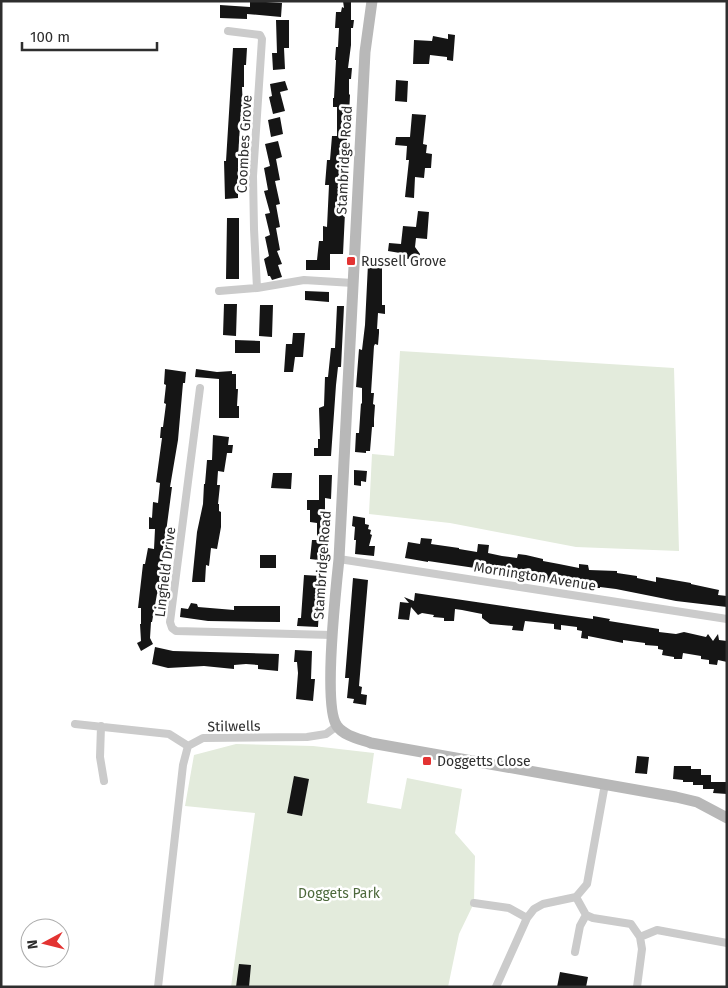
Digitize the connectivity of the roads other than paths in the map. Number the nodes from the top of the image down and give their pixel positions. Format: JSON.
{"nodes":[{"id":1,"x":372,"y":1,"type":"edge"},
{"id":2,"x":228,"y":31,"type":"dead end"},
{"id":3,"x":352,"y":283,"type":"junction"},
{"id":4,"x":257,"y":288,"type":"junction"},
{"id":5,"x":219,"y":290,"type":"dead end"},
{"id":6,"x":200,"y":388,"type":"dead end"},
{"id":7,"x":338,"y":559,"type":"junction"},
{"id":8,"x":727,"y":619,"type":"edge"},
{"id":9,"x":332,"y":635,"type":"junction"},
{"id":10,"x":75,"y":724,"type":"dead end"},
{"id":11,"x":100,"y":726,"type":"junction"},
{"id":12,"x":337,"y":726,"type":"junction"},
{"id":13,"x":188,"y":746,"type":"junction"},
{"id":14,"x":104,"y":781,"type":"dead end"},
{"id":15,"x":605,"y":784,"type":"junction"},
{"id":16,"x":727,"y":818,"type":"edge"},
{"id":17,"x":576,"y":897,"type":"junction"},
{"id":18,"x":474,"y":903,"type":"dead end"},
{"id":19,"x":586,"y":914,"type":"junction"},
{"id":20,"x":527,"y":918,"type":"junction"},
{"id":21,"x":640,"y":937,"type":"junction"},
{"id":22,"x":727,"y":943,"type":"edge"},
{"id":23,"x":575,"y":952,"type":"dead end"},
{"id":24,"x":158,"y":987,"type":"edge"},
{"id":25,"x":496,"y":987,"type":"edge"},
{"id":26,"x":637,"y":987,"type":"edge"}],
"edges":[{"from":1,"to":3,"type":"street","name":"Stambridge Road"},
{"from":2,"to":4,"type":"street","name":"Coombes Grove"},
{"from":3,"to":4,"type":"street"},
{"from":3,"to":7,"type":"street","name":"Stambridge Road"},
{"from":4,"to":5,"type":"street"},
{"from":6,"to":9,"type":"street","name":"Lingfield Drive"},
{"from":7,"to":8,"type":"street","name":"Mornington Avenue"},
{"from":7,"to":9,"type":"street","name":"Stambridge Road"},
{"from":9,"to":12,"type":"street","name":"Stambridge Road"},
{"from":10,"to":11,"type":"street"},
{"from":11,"to":13,"type":"street"},
{"from":11,"to":14,"type":"street"},
{"from":12,"to":13,"type":"street","name":"Stilwells"},
{"from":12,"to":15,"type":"street"},
{"from":13,"to":24,"type":"street"},
{"from":15,"to":16,"type":"street"},
{"from":15,"to":17,"type":"street"},
{"from":17,"to":19,"type":"street"},
{"from":17,"to":20,"type":"street"},
{"from":18,"to":20,"type":"street"},
{"from":19,"to":21,"type":"street"},
{"from":19,"to":23,"type":"street"},
{"from":20,"to":25,"type":"street"},
{"from":21,"to":22,"type":"street"},
{"from":21,"to":26,"type":"street"}]}
